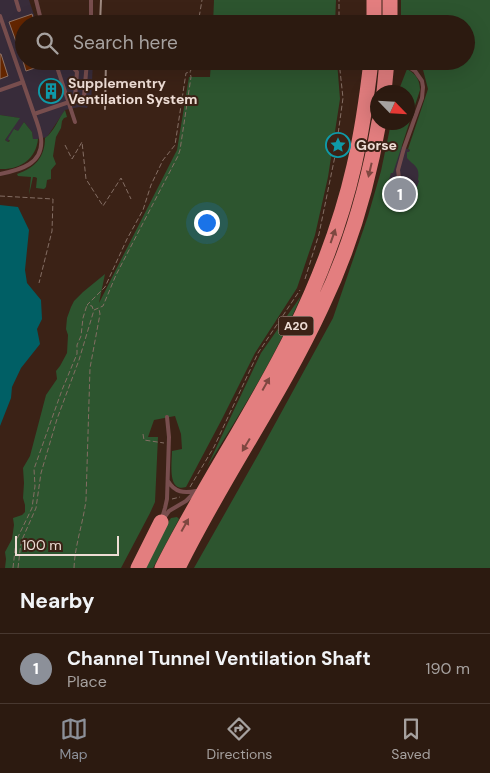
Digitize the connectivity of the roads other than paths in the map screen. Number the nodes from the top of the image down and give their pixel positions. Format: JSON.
{"nodes":[{"id":1,"x":16,"y":0,"type":"edge"},
{"id":2,"x":36,"y":0,"type":"edge"},
{"id":3,"x":92,"y":0,"type":"edge"},
{"id":4,"x":374,"y":0,"type":"edge"},
{"id":5,"x":390,"y":0,"type":"edge"},
{"id":6,"x":19,"y":10,"type":"dead end"},
{"id":7,"x":40,"y":15,"type":"edge"},
{"id":8,"x":91,"y":15,"type":"edge"},
{"id":9,"x":374,"y":15,"type":"edge"},
{"id":10,"x":390,"y":15,"type":"edge"},
{"id":11,"x":0,"y":16,"type":"edge"},
{"id":12,"x":15,"y":59,"type":"edge"},
{"id":13,"x":19,"y":70,"type":"edge"},
{"id":14,"x":58,"y":70,"type":"edge"},
{"id":15,"x":75,"y":70,"type":"edge"},
{"id":16,"x":86,"y":70,"type":"edge"},
{"id":17,"x":370,"y":70,"type":"edge"},
{"id":18,"x":386,"y":70,"type":"edge"},
{"id":19,"x":413,"y":70,"type":"edge"},
{"id":20,"x":23,"y":82,"type":"junction"},
{"id":21,"x":385,"y":85,"type":"edge"},
{"id":22,"x":0,"y":90,"type":"edge"},
{"id":23,"x":84,"y":97,"type":"dead end"},
{"id":24,"x":34,"y":114,"type":"junction"},
{"id":25,"x":76,"y":124,"type":"dead end"},
{"id":26,"x":378,"y":130,"type":"edge"},
{"id":27,"x":0,"y":174,"type":"edge"},
{"id":28,"x":399,"y":178,"type":"dead end"},
{"id":29,"x":167,"y":417,"type":"dead end"},
{"id":30,"x":240,"y":429,"type":"junction"},
{"id":31,"x":167,"y":474,"type":"junction"},
{"id":32,"x":193,"y":489,"type":"junction"},
{"id":33,"x":160,"y":522,"type":"junction"},
{"id":34,"x":138,"y":568,"type":"edge"},
{"id":35,"x":162,"y":568,"type":"edge"},
{"id":36,"x":178,"y":568,"type":"edge"}],
"edges":[{"from":1,"to":6,"type":"lane"},
{"from":2,"to":7,"type":"lane"},
{"from":3,"to":8,"type":"lane"},
{"from":4,"to":9,"type":"highway"},
{"from":5,"to":10,"type":"highway"},
{"from":11,"to":12,"type":"lane"},
{"from":13,"to":20,"type":"lane"},
{"from":14,"to":25,"type":"lane","bridge":true},
{"from":15,"to":24,"type":"lane"},
{"from":16,"to":23,"type":"lane"},
{"from":30,"to":17,"type":"highway","number":"A20","one_way":true},
{"from":18,"to":21,"type":"highway"},
{"from":19,"to":28,"type":"lane"},
{"from":20,"to":22,"type":"lane"},
{"from":20,"to":24,"type":"lane"},
{"from":24,"to":27,"type":"lane"},
{"from":26,"to":36,"type":"highway","number":"A20","one_way":true},
{"from":29,"to":31,"type":"lane"},
{"from":30,"to":32,"type":"highway","number":"A20"},
{"from":35,"to":30,"type":"highway","number":"A20","one_way":true},
{"from":31,"to":32,"type":"lane"},
{"from":31,"to":33,"type":"lane"},
{"from":32,"to":33,"type":"lane"},
{"from":33,"to":34,"type":"highway"}]}
